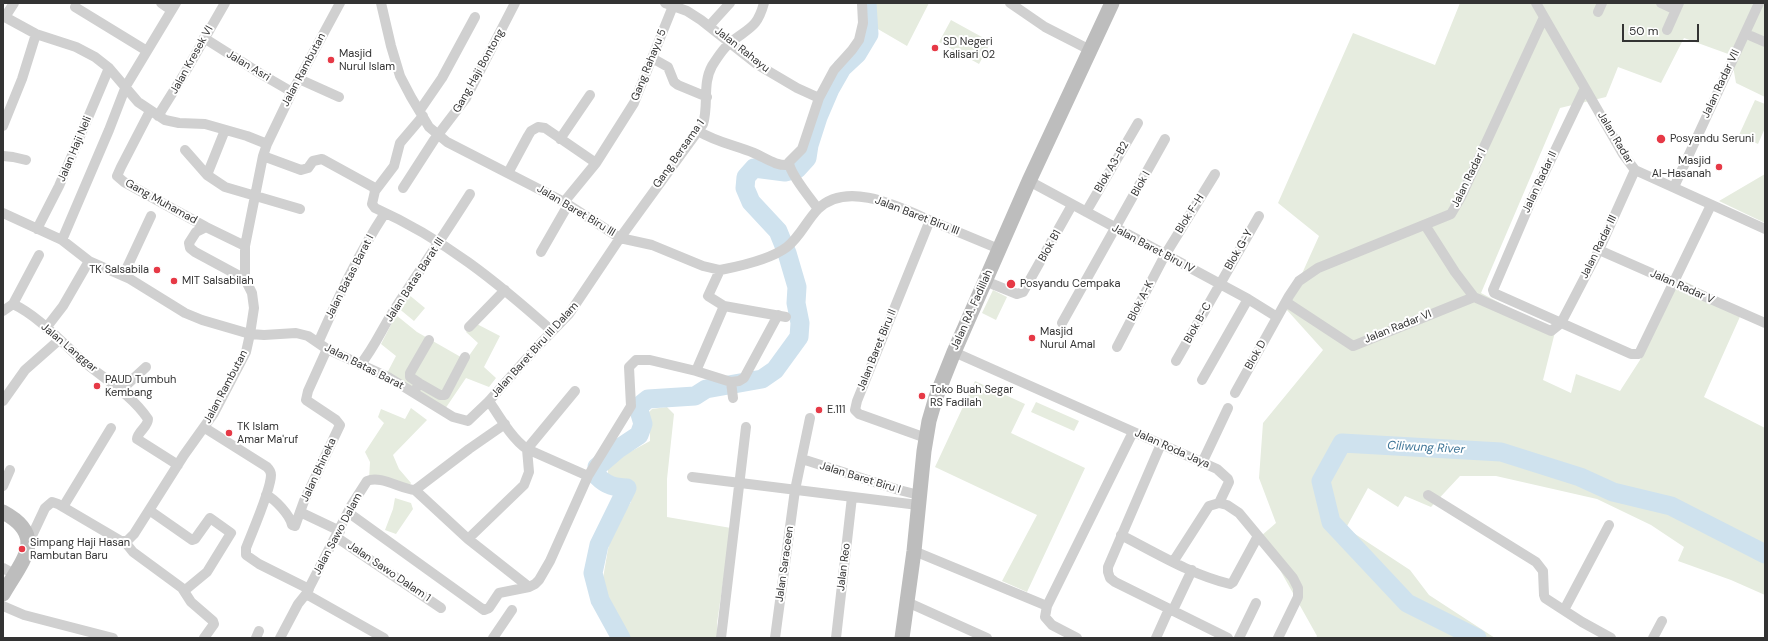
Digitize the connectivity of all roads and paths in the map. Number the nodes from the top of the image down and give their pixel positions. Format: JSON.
{"nodes":[{"id":1,"x":14,"y":3,"type":"edge"},
{"id":2,"x":161,"y":3,"type":"edge"},
{"id":3,"x":225,"y":3,"type":"edge"},
{"id":4,"x":340,"y":3,"type":"edge"},
{"id":5,"x":381,"y":3,"type":"edge"},
{"id":6,"x":515,"y":3,"type":"edge"},
{"id":7,"x":730,"y":3,"type":"edge"},
{"id":8,"x":764,"y":3,"type":"edge"},
{"id":9,"x":862,"y":3,"type":"edge"},
{"id":10,"x":1010,"y":3,"type":"edge"},
{"id":11,"x":1112,"y":3,"type":"edge"},
{"id":12,"x":1536,"y":3,"type":"edge"},
{"id":13,"x":1661,"y":3,"type":"edge"},
{"id":14,"x":1759,"y":3,"type":"edge"},
{"id":15,"x":669,"y":5,"type":"edge"},
{"id":16,"x":174,"y":6,"type":"edge"},
{"id":17,"x":1678,"y":6,"type":"edge"},
{"id":18,"x":75,"y":7,"type":"dead end"},
{"id":19,"x":4,"y":17,"type":"edge"},
{"id":20,"x":475,"y":17,"type":"dead end"},
{"id":21,"x":1544,"y":18,"type":"junction"},
{"id":22,"x":710,"y":25,"type":"junction"},
{"id":23,"x":1667,"y":30,"type":"dead end"},
{"id":24,"x":36,"y":34,"type":"junction"},
{"id":25,"x":1751,"y":36,"type":"dead end"},
{"id":26,"x":204,"y":38,"type":"junction"},
{"id":27,"x":730,"y":42,"type":"junction"},
{"id":28,"x":1765,"y":42,"type":"edge"},
{"id":29,"x":1090,"y":50,"type":"junction"},
{"id":30,"x":147,"y":51,"type":"junction"},
{"id":31,"x":652,"y":58,"type":"junction"},
{"id":32,"x":109,"y":68,"type":"junction"},
{"id":33,"x":299,"y":78,"type":"junction"},
{"id":34,"x":126,"y":86,"type":"junction"},
{"id":35,"x":1585,"y":88,"type":"junction"},
{"id":36,"x":292,"y":92,"type":"junction"},
{"id":37,"x":590,"y":95,"type":"dead end"},
{"id":38,"x":339,"y":97,"type":"dead end"},
{"id":39,"x":707,"y":97,"type":"junction"},
{"id":40,"x":819,"y":98,"type":"junction"},
{"id":41,"x":421,"y":113,"type":"junction"},
{"id":42,"x":154,"y":114,"type":"junction"},
{"id":43,"x":1138,"y":123,"type":"dead end"},
{"id":44,"x":3,"y":126,"type":"edge"},
{"id":45,"x":225,"y":130,"type":"junction"},
{"id":46,"x":698,"y":131,"type":"junction"},
{"id":47,"x":438,"y":135,"type":"junction"},
{"id":48,"x":560,"y":139,"type":"junction"},
{"id":49,"x":1165,"y":139,"type":"dead end"},
{"id":50,"x":267,"y":144,"type":"junction"},
{"id":51,"x":185,"y":150,"type":"dead end"},
{"id":52,"x":3,"y":156,"type":"edge"},
{"id":53,"x":263,"y":156,"type":"junction"},
{"id":54,"x":26,"y":160,"type":"dead end"},
{"id":55,"x":596,"y":163,"type":"junction"},
{"id":56,"x":791,"y":169,"type":"junction"},
{"id":57,"x":1635,"y":170,"type":"junction"},
{"id":58,"x":508,"y":173,"type":"junction"},
{"id":59,"x":1215,"y":174,"type":"dead end"},
{"id":60,"x":207,"y":175,"type":"junction"},
{"id":61,"x":118,"y":176,"type":"joint"},
{"id":62,"x":1029,"y":181,"type":"junction"},
{"id":63,"x":1674,"y":187,"type":"junction"},
{"id":64,"x":403,"y":188,"type":"dead end"},
{"id":65,"x":376,"y":192,"type":"junction"},
{"id":66,"x":470,"y":194,"type":"dead end"},
{"id":67,"x":254,"y":197,"type":"junction"},
{"id":68,"x":566,"y":204,"type":"junction"},
{"id":69,"x":1072,"y":205,"type":"junction"},
{"id":70,"x":1712,"y":205,"type":"junction"},
{"id":71,"x":300,"y":208,"type":"dead end"},
{"id":72,"x":818,"y":209,"type":"junction"},
{"id":73,"x":1086,"y":212,"type":"junction"},
{"id":74,"x":385,"y":213,"type":"junction"},
{"id":75,"x":3,"y":214,"type":"edge"},
{"id":76,"x":151,"y":216,"type":"dead end"},
{"id":77,"x":1259,"y":216,"type":"dead end"},
{"id":78,"x":930,"y":220,"type":"junction"},
{"id":79,"x":1425,"y":225,"type":"junction"},
{"id":80,"x":206,"y":227,"type":"junction"},
{"id":81,"x":1116,"y":228,"type":"junction"},
{"id":82,"x":37,"y":229,"type":"junction"},
{"id":83,"x":1765,"y":229,"type":"edge"},
{"id":84,"x":620,"y":238,"type":"junction"},
{"id":85,"x":62,"y":240,"type":"junction"},
{"id":86,"x":440,"y":242,"type":"junction"},
{"id":87,"x":245,"y":246,"type":"junction"},
{"id":88,"x":999,"y":249,"type":"junction"},
{"id":89,"x":1599,"y":250,"type":"junction"},
{"id":90,"x":541,"y":252,"type":"dead end"},
{"id":91,"x":39,"y":255,"type":"dead end"},
{"id":92,"x":1165,"y":255,"type":"junction"},
{"id":93,"x":89,"y":261,"type":"junction"},
{"id":94,"x":720,"y":270,"type":"junction"},
{"id":95,"x":123,"y":276,"type":"junction"},
{"id":96,"x":245,"y":279,"type":"junction"},
{"id":97,"x":985,"y":281,"type":"junction"},
{"id":98,"x":1220,"y":284,"type":"junction"},
{"id":99,"x":1674,"y":284,"type":"junction"},
{"id":100,"x":506,"y":290,"type":"junction"},
{"id":101,"x":1474,"y":297,"type":"junction"},
{"id":102,"x":1248,"y":299,"type":"junction"},
{"id":103,"x":1286,"y":302,"type":"junction"},
{"id":104,"x":13,"y":304,"type":"junction"},
{"id":105,"x":724,"y":306,"type":"junction"},
{"id":106,"x":3,"y":311,"type":"edge"},
{"id":107,"x":1277,"y":317,"type":"junction"},
{"id":108,"x":1062,"y":323,"type":"dead end"},
{"id":109,"x":1561,"y":323,"type":"junction"},
{"id":110,"x":1765,"y":323,"type":"edge"},
{"id":111,"x":469,"y":327,"type":"dead end"},
{"id":112,"x":46,"y":328,"type":"junction"},
{"id":113,"x":552,"y":331,"type":"junction"},
{"id":114,"x":250,"y":334,"type":"junction"},
{"id":115,"x":59,"y":340,"type":"junction"},
{"id":116,"x":430,"y":340,"type":"dead end"},
{"id":117,"x":318,"y":343,"type":"junction"},
{"id":118,"x":1117,"y":347,"type":"dead end"},
{"id":119,"x":327,"y":349,"type":"junction"},
{"id":120,"x":954,"y":352,"type":"junction"},
{"id":121,"x":465,"y":357,"type":"dead end"},
{"id":122,"x":1176,"y":361,"type":"dead end"},
{"id":123,"x":360,"y":365,"type":"junction"},
{"id":124,"x":146,"y":367,"type":"dead end"},
{"id":125,"x":696,"y":371,"type":"junction"},
{"id":126,"x":1202,"y":380,"type":"dead end"},
{"id":127,"x":420,"y":383,"type":"junction"},
{"id":128,"x":732,"y":384,"type":"junction"},
{"id":129,"x":121,"y":390,"type":"junction"},
{"id":130,"x":414,"y":392,"type":"junction"},
{"id":131,"x":575,"y":392,"type":"dead end"},
{"id":132,"x":1235,"y":393,"type":"dead end"},
{"id":133,"x":733,"y":398,"type":"dead end"},
{"id":134,"x":3,"y":401,"type":"edge"},
{"id":135,"x":489,"y":401,"type":"junction"},
{"id":136,"x":1228,"y":408,"type":"dead end"},
{"id":137,"x":810,"y":418,"type":"dead end"},
{"id":138,"x":505,"y":424,"type":"junction"},
{"id":139,"x":746,"y":427,"type":"dead end"},
{"id":140,"x":111,"y":428,"type":"dead end"},
{"id":141,"x":204,"y":428,"type":"junction"},
{"id":142,"x":1133,"y":432,"type":"junction"},
{"id":143,"x":926,"y":438,"type":"junction"},
{"id":144,"x":1161,"y":444,"type":"junction"},
{"id":145,"x":527,"y":449,"type":"junction"},
{"id":146,"x":802,"y":459,"type":"junction"},
{"id":147,"x":1202,"y":463,"type":"junction"},
{"id":148,"x":178,"y":465,"type":"junction"},
{"id":149,"x":10,"y":470,"type":"dead end"},
{"id":150,"x":588,"y":476,"type":"junction"},
{"id":151,"x":692,"y":477,"type":"dead end"},
{"id":152,"x":738,"y":482,"type":"junction"},
{"id":153,"x":3,"y":486,"type":"edge"},
{"id":154,"x":415,"y":490,"type":"junction"},
{"id":155,"x":795,"y":490,"type":"junction"},
{"id":156,"x":266,"y":495,"type":"junction"},
{"id":157,"x":1428,"y":495,"type":"dead end"},
{"id":158,"x":852,"y":497,"type":"junction"},
{"id":159,"x":919,"y":500,"type":"junction"},
{"id":160,"x":1220,"y":502,"type":"junction"},
{"id":161,"x":64,"y":507,"type":"junction"},
{"id":162,"x":149,"y":510,"type":"junction"},
{"id":163,"x":3,"y":512,"type":"edge"},
{"id":164,"x":300,"y":512,"type":"junction"},
{"id":165,"x":349,"y":513,"type":"junction"},
{"id":166,"x":1609,"y":525,"type":"dead end"},
{"id":167,"x":338,"y":534,"type":"junction"},
{"id":168,"x":1121,"y":535,"type":"junction"},
{"id":169,"x":1258,"y":536,"type":"junction"},
{"id":170,"x":468,"y":539,"type":"junction"},
{"id":171,"x":29,"y":542,"type":"junction"},
{"id":172,"x":125,"y":542,"type":"junction"},
{"id":173,"x":914,"y":551,"type":"junction"},
{"id":174,"x":1173,"y":562,"type":"junction"},
{"id":175,"x":1192,"y":570,"type":"junction"},
{"id":176,"x":8,"y":571,"type":"edge"},
{"id":177,"x":529,"y":587,"type":"junction"},
{"id":178,"x":184,"y":591,"type":"junction"},
{"id":179,"x":308,"y":591,"type":"junction"},
{"id":180,"x":3,"y":594,"type":"edge"},
{"id":181,"x":907,"y":602,"type":"junction"},
{"id":182,"x":1256,"y":603,"type":"dead end"},
{"id":183,"x":3,"y":606,"type":"edge"},
{"id":184,"x":1047,"y":606,"type":"junction"},
{"id":185,"x":441,"y":608,"type":"dead end"},
{"id":186,"x":512,"y":610,"type":"dead end"},
{"id":187,"x":1171,"y":610,"type":"junction"},
{"id":188,"x":1564,"y":610,"type":"junction"},
{"id":189,"x":1662,"y":621,"type":"dead end"},
{"id":190,"x":113,"y":638,"type":"edge"},
{"id":191,"x":204,"y":638,"type":"edge"},
{"id":192,"x":280,"y":638,"type":"edge"},
{"id":193,"x":384,"y":638,"type":"edge"},
{"id":194,"x":493,"y":638,"type":"edge"},
{"id":195,"x":721,"y":638,"type":"edge"},
{"id":196,"x":775,"y":638,"type":"edge"},
{"id":197,"x":836,"y":638,"type":"edge"},
{"id":198,"x":902,"y":638,"type":"edge"},
{"id":199,"x":987,"y":638,"type":"edge"},
{"id":200,"x":1077,"y":638,"type":"edge"},
{"id":201,"x":1156,"y":638,"type":"edge"},
{"id":202,"x":1228,"y":638,"type":"edge"},
{"id":203,"x":1239,"y":638,"type":"edge"},
{"id":204,"x":1278,"y":638,"type":"edge"},
{"id":205,"x":1611,"y":638,"type":"edge"},
{"id":206,"x":1653,"y":638,"type":"edge"}],
"edges":[{"from":1,"to":19,"type":"street"},
{"from":2,"to":16,"type":"street"},
{"from":3,"to":26,"type":"street","name":"Jalan Kresek VI"},
{"from":4,"to":33,"type":"street","name":"Jalan Rambutan"},
{"from":5,"to":41,"type":"street","name":"Jalan Baret Biru III"},
{"from":6,"to":47,"type":"street","name":"Gang Haji Bontong"},
{"from":7,"to":22,"type":"street"},
{"from":8,"to":27,"type":"street","name":"Gang Bersama 1"},
{"from":9,"to":40,"type":"street"},
{"from":10,"to":29,"type":"street"},
{"from":11,"to":29,"type":"main road","name":"Jalan RA. Fadillah"},
{"from":12,"to":21,"type":"street","name":"Jalan Radar"},
{"from":13,"to":17,"type":"street"},
{"from":14,"to":63,"type":"street","name":"Jalan Radar VII"},
{"from":15,"to":22,"type":"street","name":"Jalan Rahayu"},
{"from":15,"to":31,"type":"street","name":"Gang Rahayu 5"},
{"from":16,"to":30,"type":"street"},
{"from":17,"to":23,"type":"street"},
{"from":18,"to":30,"type":"street"},
{"from":19,"to":24,"type":"street"},
{"from":20,"to":41,"type":"street"},
{"from":21,"to":35,"type":"street","name":"Jalan Radar"},
{"from":21,"to":79,"type":"street","name":"Jalan Radar I"},
{"from":22,"to":27,"type":"street","name":"Jalan Rahayu"},
{"from":24,"to":32,"type":"street"},
{"from":24,"to":44,"type":"street"},
{"from":25,"to":28,"type":"street"},
{"from":26,"to":36,"type":"street","name":"Jalan Asri"},
{"from":26,"to":42,"type":"street","name":"Jalan Kresek VI"},
{"from":27,"to":39,"type":"street","name":"Gang Bersama 1"},
{"from":27,"to":40,"type":"street","name":"Jalan Rahayu"},
{"from":29,"to":62,"type":"main road","name":"Jalan RA. Fadillah"},
{"from":30,"to":34,"type":"street"},
{"from":31,"to":39,"type":"street"},
{"from":31,"to":55,"type":"street","name":"Gang Rahayu 5"},
{"from":32,"to":34,"type":"street"},
{"from":32,"to":82,"type":"street","name":"Jalan Haji Neli"},
{"from":33,"to":36,"type":"street","name":"Jalan Rambutan"},
{"from":33,"to":38,"type":"street"},
{"from":34,"to":42,"type":"street"},
{"from":34,"to":85,"type":"street"},
{"from":35,"to":57,"type":"street","name":"Jalan Radar"},
{"from":35,"to":109,"type":"street","name":"Jalan Radar II"},
{"from":36,"to":50,"type":"street","name":"Jalan Rambutan"},
{"from":37,"to":48,"type":"street"},
{"from":39,"to":46,"type":"street","name":"Gang Bersama 1"},
{"from":40,"to":56,"type":"street"},
{"from":41,"to":47,"type":"street","name":"Jalan Baret Biru III"},
{"from":41,"to":65,"type":"street"},
{"from":42,"to":45,"type":"street"},
{"from":42,"to":61,"type":"street","name":"Jalan Kresek VI"},
{"from":43,"to":73,"type":"street","name":"Blok A3-B2"},
{"from":45,"to":50,"type":"street"},
{"from":45,"to":60,"type":"street"},
{"from":46,"to":56,"type":"street"},
{"from":46,"to":84,"type":"street","name":"Gang Bersama 1"},
{"from":47,"to":58,"type":"street","name":"Jalan Baret Biru III"},
{"from":47,"to":64,"type":"street","name":"Gang Haji Bontong"},
{"from":48,"to":55,"type":"street"},
{"from":48,"to":58,"type":"street"},
{"from":49,"to":81,"type":"street","name":"Blok I"},
{"from":50,"to":53,"type":"street","name":"Jalan Rambutan"},
{"from":51,"to":60,"type":"street"},
{"from":52,"to":54,"type":"street"},
{"from":53,"to":65,"type":"street"},
{"from":53,"to":67,"type":"street","name":"Jalan Rambutan"},
{"from":55,"to":68,"type":"street","name":"Gang Rahayu 5"},
{"from":56,"to":72,"type":"street"},
{"from":57,"to":63,"type":"street","name":"Jalan Radar"},
{"from":57,"to":89,"type":"street","name":"Jalan Radar III"},
{"from":58,"to":68,"type":"street","name":"Jalan Baret Biru III"},
{"from":59,"to":92,"type":"street","name":"Blok F-H"},
{"from":60,"to":67,"type":"street"},
{"from":61,"to":80,"type":"street","name":"Gang Muhamad"},
{"from":62,"to":69,"type":"street","name":"Jalan Baret Biru IV"},
{"from":62,"to":88,"type":"main road","name":"Jalan RA. Fadillah"},
{"from":63,"to":70,"type":"street","name":"Jalan Radar"},
{"from":65,"to":74,"type":"street"},
{"from":66,"to":86,"type":"street","name":"Jalan Batas Barat III"},
{"from":67,"to":71,"type":"street"},
{"from":67,"to":87,"type":"street","name":"Jalan Rambutan"},
{"from":68,"to":84,"type":"street","name":"Jalan Baret Biru III"},
{"from":68,"to":90,"type":"street","name":"Gang Rahayu 5"},
{"from":69,"to":73,"type":"street","name":"Jalan Baret Biru IV"},
{"from":69,"to":97,"type":"street","name":"Blok B1"},
{"from":70,"to":83,"type":"street","name":"Jalan Radar"},
{"from":70,"to":99,"type":"street"},
{"from":72,"to":78,"type":"street","name":"Jalan Baret Biru III"},
{"from":72,"to":94,"type":"street","name":"Jalan Baret Biru III"},
{"from":73,"to":81,"type":"street","name":"Jalan Baret Biru IV"},
{"from":74,"to":86,"type":"street"},
{"from":74,"to":117,"type":"street","name":"Jalan Batas Barat I"},
{"from":75,"to":82,"type":"street","name":"Jalan Batas Barat"},
{"from":76,"to":95,"type":"street"},
{"from":77,"to":98,"type":"street","name":"Blok G-Y"},
{"from":78,"to":88,"type":"street","name":"Jalan Baret Biru III"},
{"from":78,"to":143,"type":"street","name":"Jalan Baret Biru II"},
{"from":79,"to":101,"type":"street"},
{"from":79,"to":103,"type":"street","name":"Jalan Radar I"},
{"from":80,"to":87,"type":"street","name":"Gang Muhamad"},
{"from":80,"to":96,"type":"street","name":"Gang Muhamad"},
{"from":81,"to":92,"type":"street","name":"Jalan Baret Biru IV"},
{"from":81,"to":108,"type":"street","name":"Blok I"},
{"from":82,"to":85,"type":"street","name":"Jalan Batas Barat"},
{"from":84,"to":94,"type":"street","name":"Jalan Baret Biru III"},
{"from":84,"to":113,"type":"street","name":"Jalan Baret Biru III Dalam"},
{"from":85,"to":93,"type":"street","name":"Jalan Batas Barat"},
{"from":86,"to":100,"type":"street"},
{"from":86,"to":123,"type":"street","name":"Jalan Batas Barat III"},
{"from":87,"to":96,"type":"street","name":"Jalan Rambutan"},
{"from":88,"to":97,"type":"main road","name":"Jalan RA. Fadillah"},
{"from":89,"to":99,"type":"street","name":"Jalan Radar V"},
{"from":89,"to":109,"type":"street","name":"Jalan Radar III"},
{"from":91,"to":104,"type":"street"},
{"from":92,"to":98,"type":"street","name":"Jalan Baret Biru IV"},
{"from":92,"to":118,"type":"street","name":"Blok A-K"},
{"from":93,"to":95,"type":"street","name":"Jalan Batas Barat"},
{"from":93,"to":112,"type":"street"},
{"from":94,"to":105,"type":"street"},
{"from":95,"to":114,"type":"street","name":"Jalan Batas Barat"},
{"from":96,"to":114,"type":"street","name":"Jalan Rambutan"},
{"from":97,"to":120,"type":"main road","name":"Jalan RA. Fadillah"},
{"from":98,"to":102,"type":"street","name":"Jalan Baret Biru IV"},
{"from":98,"to":122,"type":"street","name":"Blok B-C"},
{"from":99,"to":109,"type":"street"},
{"from":99,"to":110,"type":"street","name":"Jalan Radar V"},
{"from":100,"to":111,"type":"street"},
{"from":100,"to":113,"type":"street"},
{"from":101,"to":103,"type":"street","name":"Jalan Radar VI"},
{"from":101,"to":109,"type":"street"},
{"from":102,"to":107,"type":"street","name":"Jalan Baret Biru IV"},
{"from":102,"to":126,"type":"street"},
{"from":103,"to":107,"type":"street","name":"Jalan Radar I"},
{"from":104,"to":106,"type":"street"},
{"from":104,"to":112,"type":"street","name":"Jalan Langgar"},
{"from":105,"to":125,"type":"street"},
{"from":105,"to":128,"type":"street"},
{"from":107,"to":132,"type":"street","name":"Blok D"},
{"from":112,"to":115,"type":"street","name":"Jalan Langgar"},
{"from":113,"to":135,"type":"street","name":"Jalan Baret Biru III Dalam"},
{"from":114,"to":117,"type":"street","name":"Jalan Batas Barat"},
{"from":114,"to":141,"type":"street","name":"Jalan Rambutan"},
{"from":115,"to":129,"type":"street","name":"Jalan Langgar"},
{"from":115,"to":134,"type":"street"},
{"from":116,"to":127,"type":"street"},
{"from":117,"to":119,"type":"street","name":"Jalan Batas Barat"},
{"from":119,"to":123,"type":"street","name":"Jalan Batas Barat"},
{"from":119,"to":164,"type":"street","name":"Jalan Bhineka"},
{"from":120,"to":142,"type":"street","name":"Jalan Roda Jaya"},
{"from":120,"to":143,"type":"main road","name":"Jalan RA. Fadillah"},
{"from":121,"to":127,"type":"street"},
{"from":123,"to":130,"type":"street","name":"Jalan Batas Barat"},
{"from":124,"to":129,"type":"street"},
{"from":125,"to":128,"type":"street"},
{"from":125,"to":150,"type":"street"},
{"from":127,"to":130,"type":"street"},
{"from":128,"to":133,"type":"street"},
{"from":129,"to":148,"type":"street","name":"Jalan Langgar"},
{"from":130,"to":135,"type":"street","name":"Jalan Batas Barat"},
{"from":131,"to":145,"type":"street"},
{"from":135,"to":138,"type":"street"},
{"from":136,"to":147,"type":"street"},
{"from":137,"to":146,"type":"street","name":"Jalan Saraceen"},
{"from":138,"to":145,"type":"street"},
{"from":138,"to":154,"type":"street"},
{"from":139,"to":152,"type":"street"},
{"from":140,"to":161,"type":"street"},
{"from":141,"to":148,"type":"street","name":"Jalan Rambutan"},
{"from":141,"to":156,"type":"street"},
{"from":142,"to":144,"type":"street","name":"Jalan Roda Jaya"},
{"from":142,"to":184,"type":"street"},
{"from":143,"to":159,"type":"main road","name":"Jalan RA. Fadillah"},
{"from":144,"to":147,"type":"street","name":"Jalan Roda Jaya"},
{"from":144,"to":168,"type":"street"},
{"from":145,"to":150,"type":"street"},
{"from":145,"to":170,"type":"street"},
{"from":146,"to":155,"type":"street","name":"Jalan Saraceen"},
{"from":146,"to":159,"type":"street","name":"Jalan Baret Biru I"},
{"from":147,"to":160,"type":"street","name":"Jalan Roda Jaya"},
{"from":148,"to":162,"type":"street","name":"Jalan Rambutan"},
{"from":149,"to":153,"type":"street"},
{"from":150,"to":177,"type":"street"},
{"from":151,"to":152,"type":"street"},
{"from":152,"to":155,"type":"street"},
{"from":152,"to":195,"type":"street"},
{"from":154,"to":165,"type":"street","name":"Jalan Sawo Dalam"},
{"from":154,"to":170,"type":"street"},
{"from":155,"to":158,"type":"street"},
{"from":155,"to":196,"type":"street","name":"Jalan Saraceen"},
{"from":156,"to":164,"type":"street","name":"Jalan Bhineka"},
{"from":156,"to":179,"type":"street","name":"Jalan Sawo Dalam"},
{"from":157,"to":188,"type":"street"},
{"from":158,"to":159,"type":"street"},
{"from":158,"to":197,"type":"street","name":"Jalan Reo"},
{"from":159,"to":173,"type":"main road","name":"Jalan RA. Fadillah"},
{"from":160,"to":169,"type":"street"},
{"from":160,"to":174,"type":"street"},
{"from":161,"to":171,"type":"street"},
{"from":161,"to":172,"type":"street"},
{"from":162,"to":172,"type":"street","name":"Jalan Rambutan"},
{"from":162,"to":178,"type":"street"},
{"from":163,"to":171,"type":"main road"},
{"from":164,"to":167,"type":"street","name":"Jalan Sawo Dalam 1"},
{"from":165,"to":167,"type":"street","name":"Jalan Sawo Dalam"},
{"from":165,"to":177,"type":"street"},
{"from":166,"to":188,"type":"street"},
{"from":167,"to":179,"type":"street","name":"Jalan Sawo Dalam"},
{"from":167,"to":185,"type":"street","name":"Jalan Sawo Dalam 1"},
{"from":168,"to":174,"type":"street"},
{"from":168,"to":187,"type":"street"},
{"from":169,"to":175,"type":"street"},
{"from":169,"to":204,"type":"street"},
{"from":170,"to":177,"type":"street"},
{"from":171,"to":176,"type":"main road"},
{"from":172,"to":178,"type":"street"},
{"from":173,"to":181,"type":"main road","name":"Jalan RA. Fadillah"},
{"from":173,"to":184,"type":"street"},
{"from":174,"to":175,"type":"street"},
{"from":175,"to":187,"type":"street"},
{"from":176,"to":180,"type":"main road"},
{"from":178,"to":191,"type":"street"},
{"from":179,"to":192,"type":"street"},
{"from":179,"to":193,"type":"street"},
{"from":181,"to":198,"type":"main road","name":"Jalan RA. Fadillah"},
{"from":181,"to":199,"type":"street"},
{"from":182,"to":203,"type":"street"},
{"from":183,"to":190,"type":"street"},
{"from":184,"to":200,"type":"street"},
{"from":186,"to":194,"type":"street"},
{"from":187,"to":201,"type":"street"},
{"from":187,"to":202,"type":"street"},
{"from":188,"to":205,"type":"street"},
{"from":189,"to":206,"type":"street"}]}
